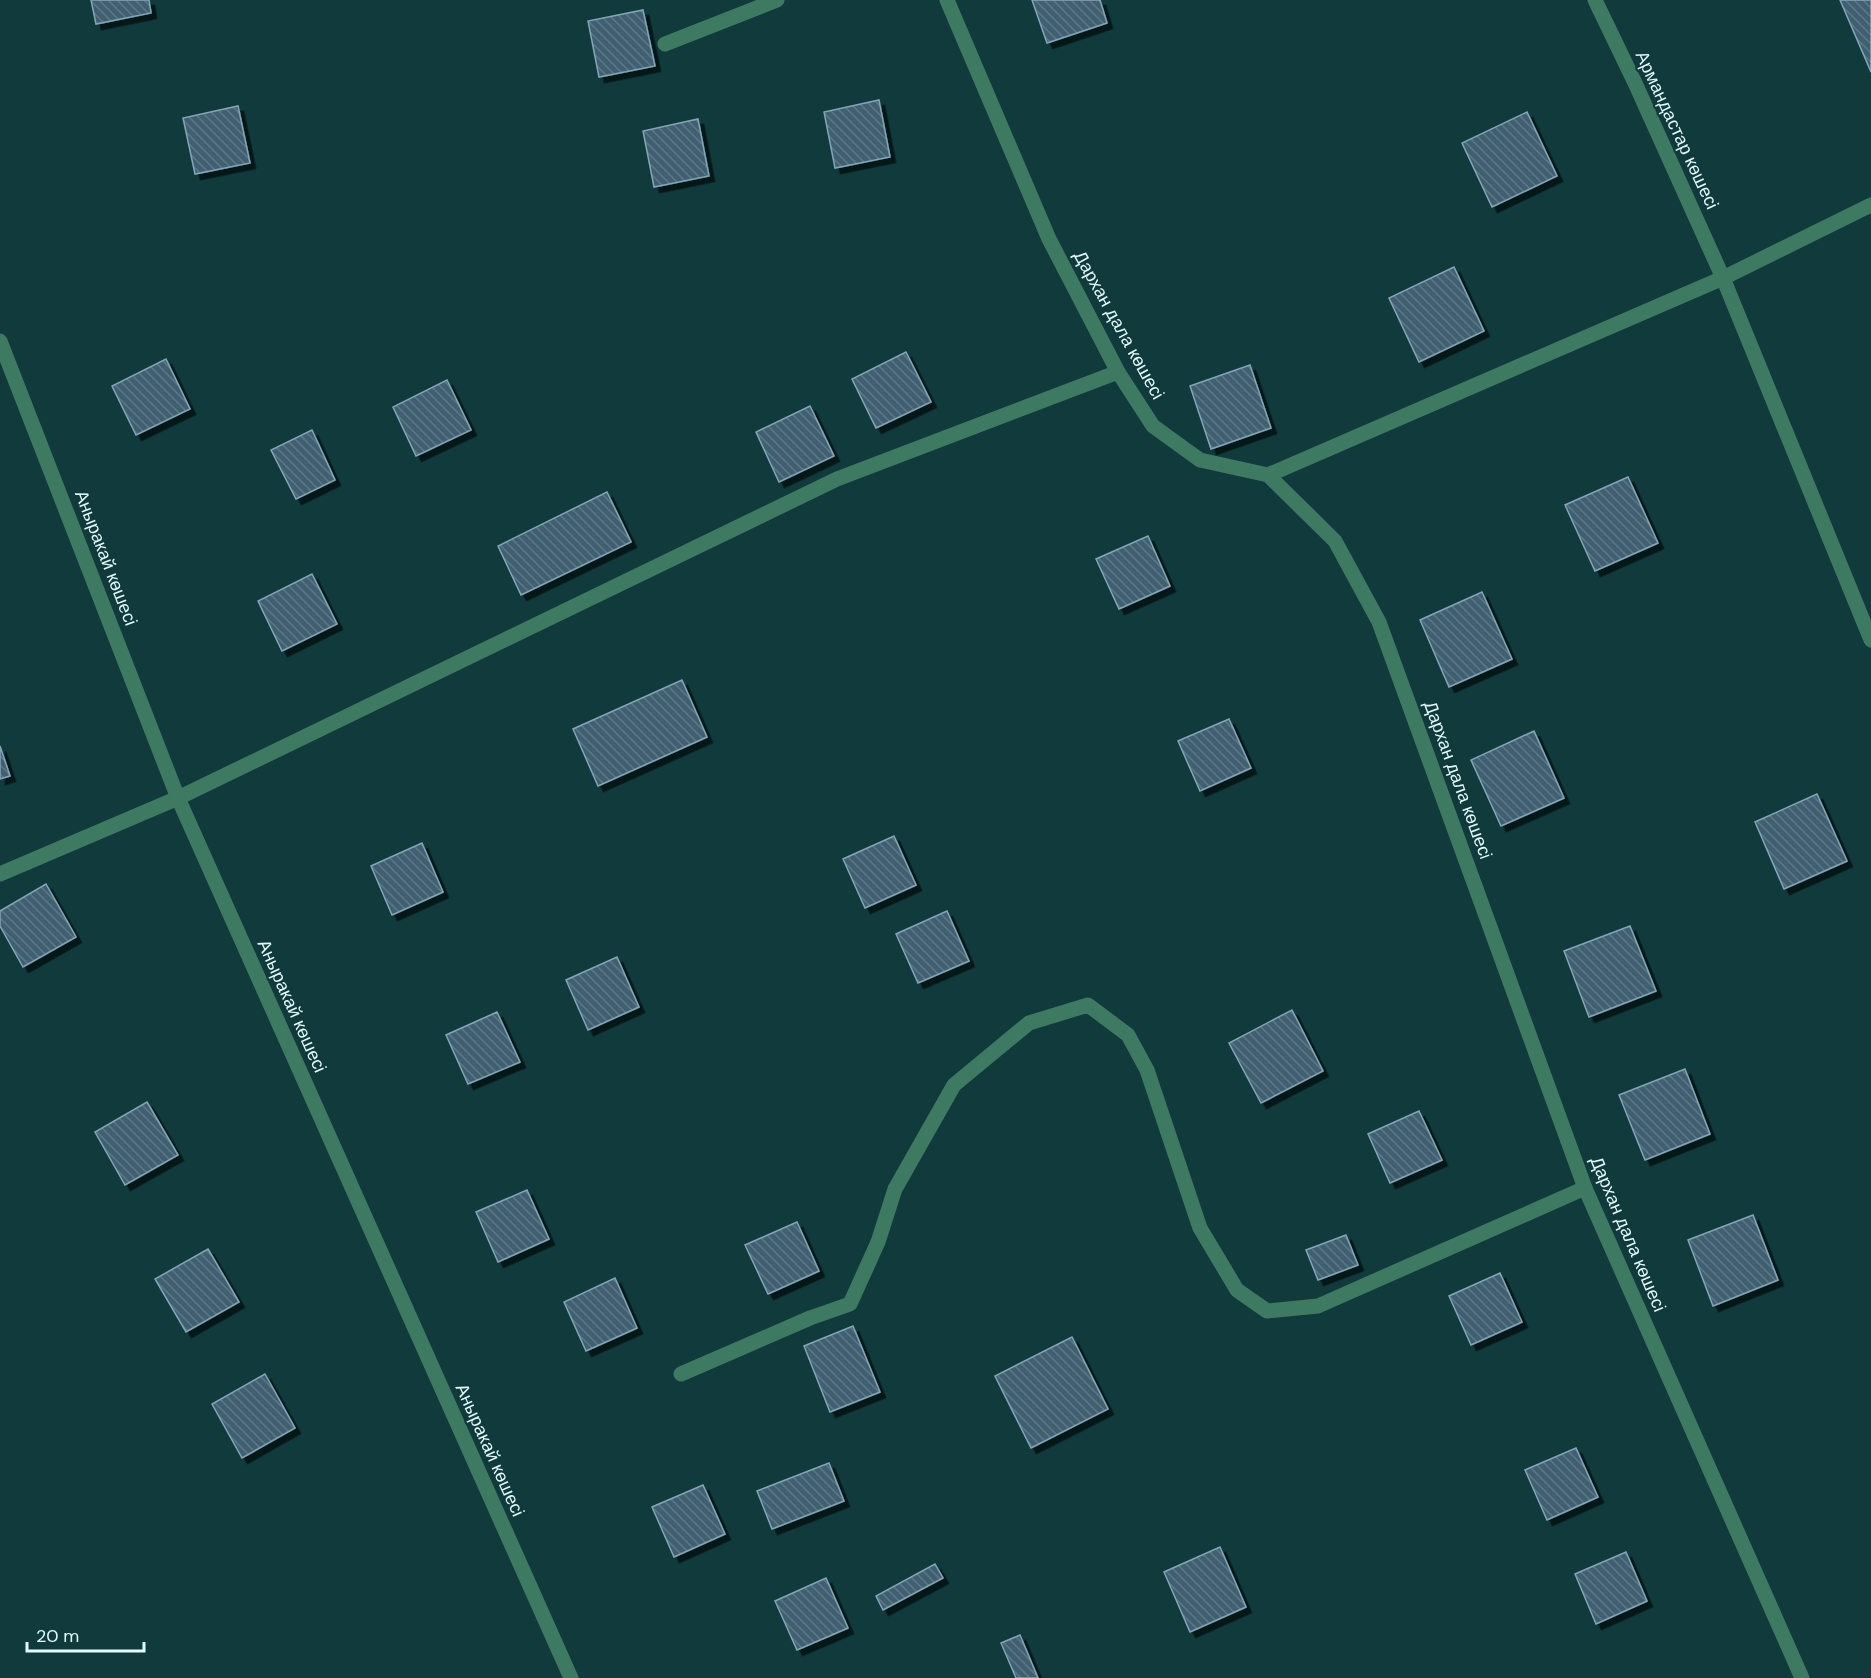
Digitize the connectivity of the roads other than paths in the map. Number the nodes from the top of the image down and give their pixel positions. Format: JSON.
{"nodes":[{"id":1,"x":777,"y":0,"type":"edge"},
{"id":2,"x":947,"y":0,"type":"edge"},
{"id":3,"x":1595,"y":0,"type":"edge"},
{"id":4,"x":665,"y":44,"type":"dead end"},
{"id":5,"x":1871,"y":205,"type":"edge"},
{"id":6,"x":1723,"y":278,"type":"junction"},
{"id":7,"x":0,"y":341,"type":"edge"},
{"id":8,"x":1118,"y":372,"type":"junction"},
{"id":9,"x":1268,"y":475,"type":"junction"},
{"id":10,"x":1871,"y":640,"type":"edge"},
{"id":11,"x":178,"y":798,"type":"junction"},
{"id":12,"x":0,"y":874,"type":"edge"},
{"id":13,"x":1585,"y":1188,"type":"junction"},
{"id":14,"x":681,"y":1374,"type":"dead end"},
{"id":15,"x":571,"y":1678,"type":"edge"},
{"id":16,"x":1802,"y":1678,"type":"edge"}],
"edges":[{"from":1,"to":4,"type":"street"},
{"from":2,"to":8,"type":"street","name":"Дархан дала көшесі"},
{"from":3,"to":6,"type":"street","name":"Армандастар көшесі"},
{"from":5,"to":6,"type":"street"},
{"from":6,"to":9,"type":"street"},
{"from":6,"to":10,"type":"street","name":"Армандастар көшесі"},
{"from":7,"to":11,"type":"street","name":"Аныракай көшесі"},
{"from":8,"to":9,"type":"street","name":"Дархан дала көшесі"},
{"from":8,"to":11,"type":"street"},
{"from":9,"to":13,"type":"street","name":"Дархан дала көшесі"},
{"from":11,"to":12,"type":"street"},
{"from":11,"to":15,"type":"street","name":"Аныракай көшесі"},
{"from":13,"to":14,"type":"street"},
{"from":13,"to":16,"type":"street","name":"Дархан дала көшесі"}]}
